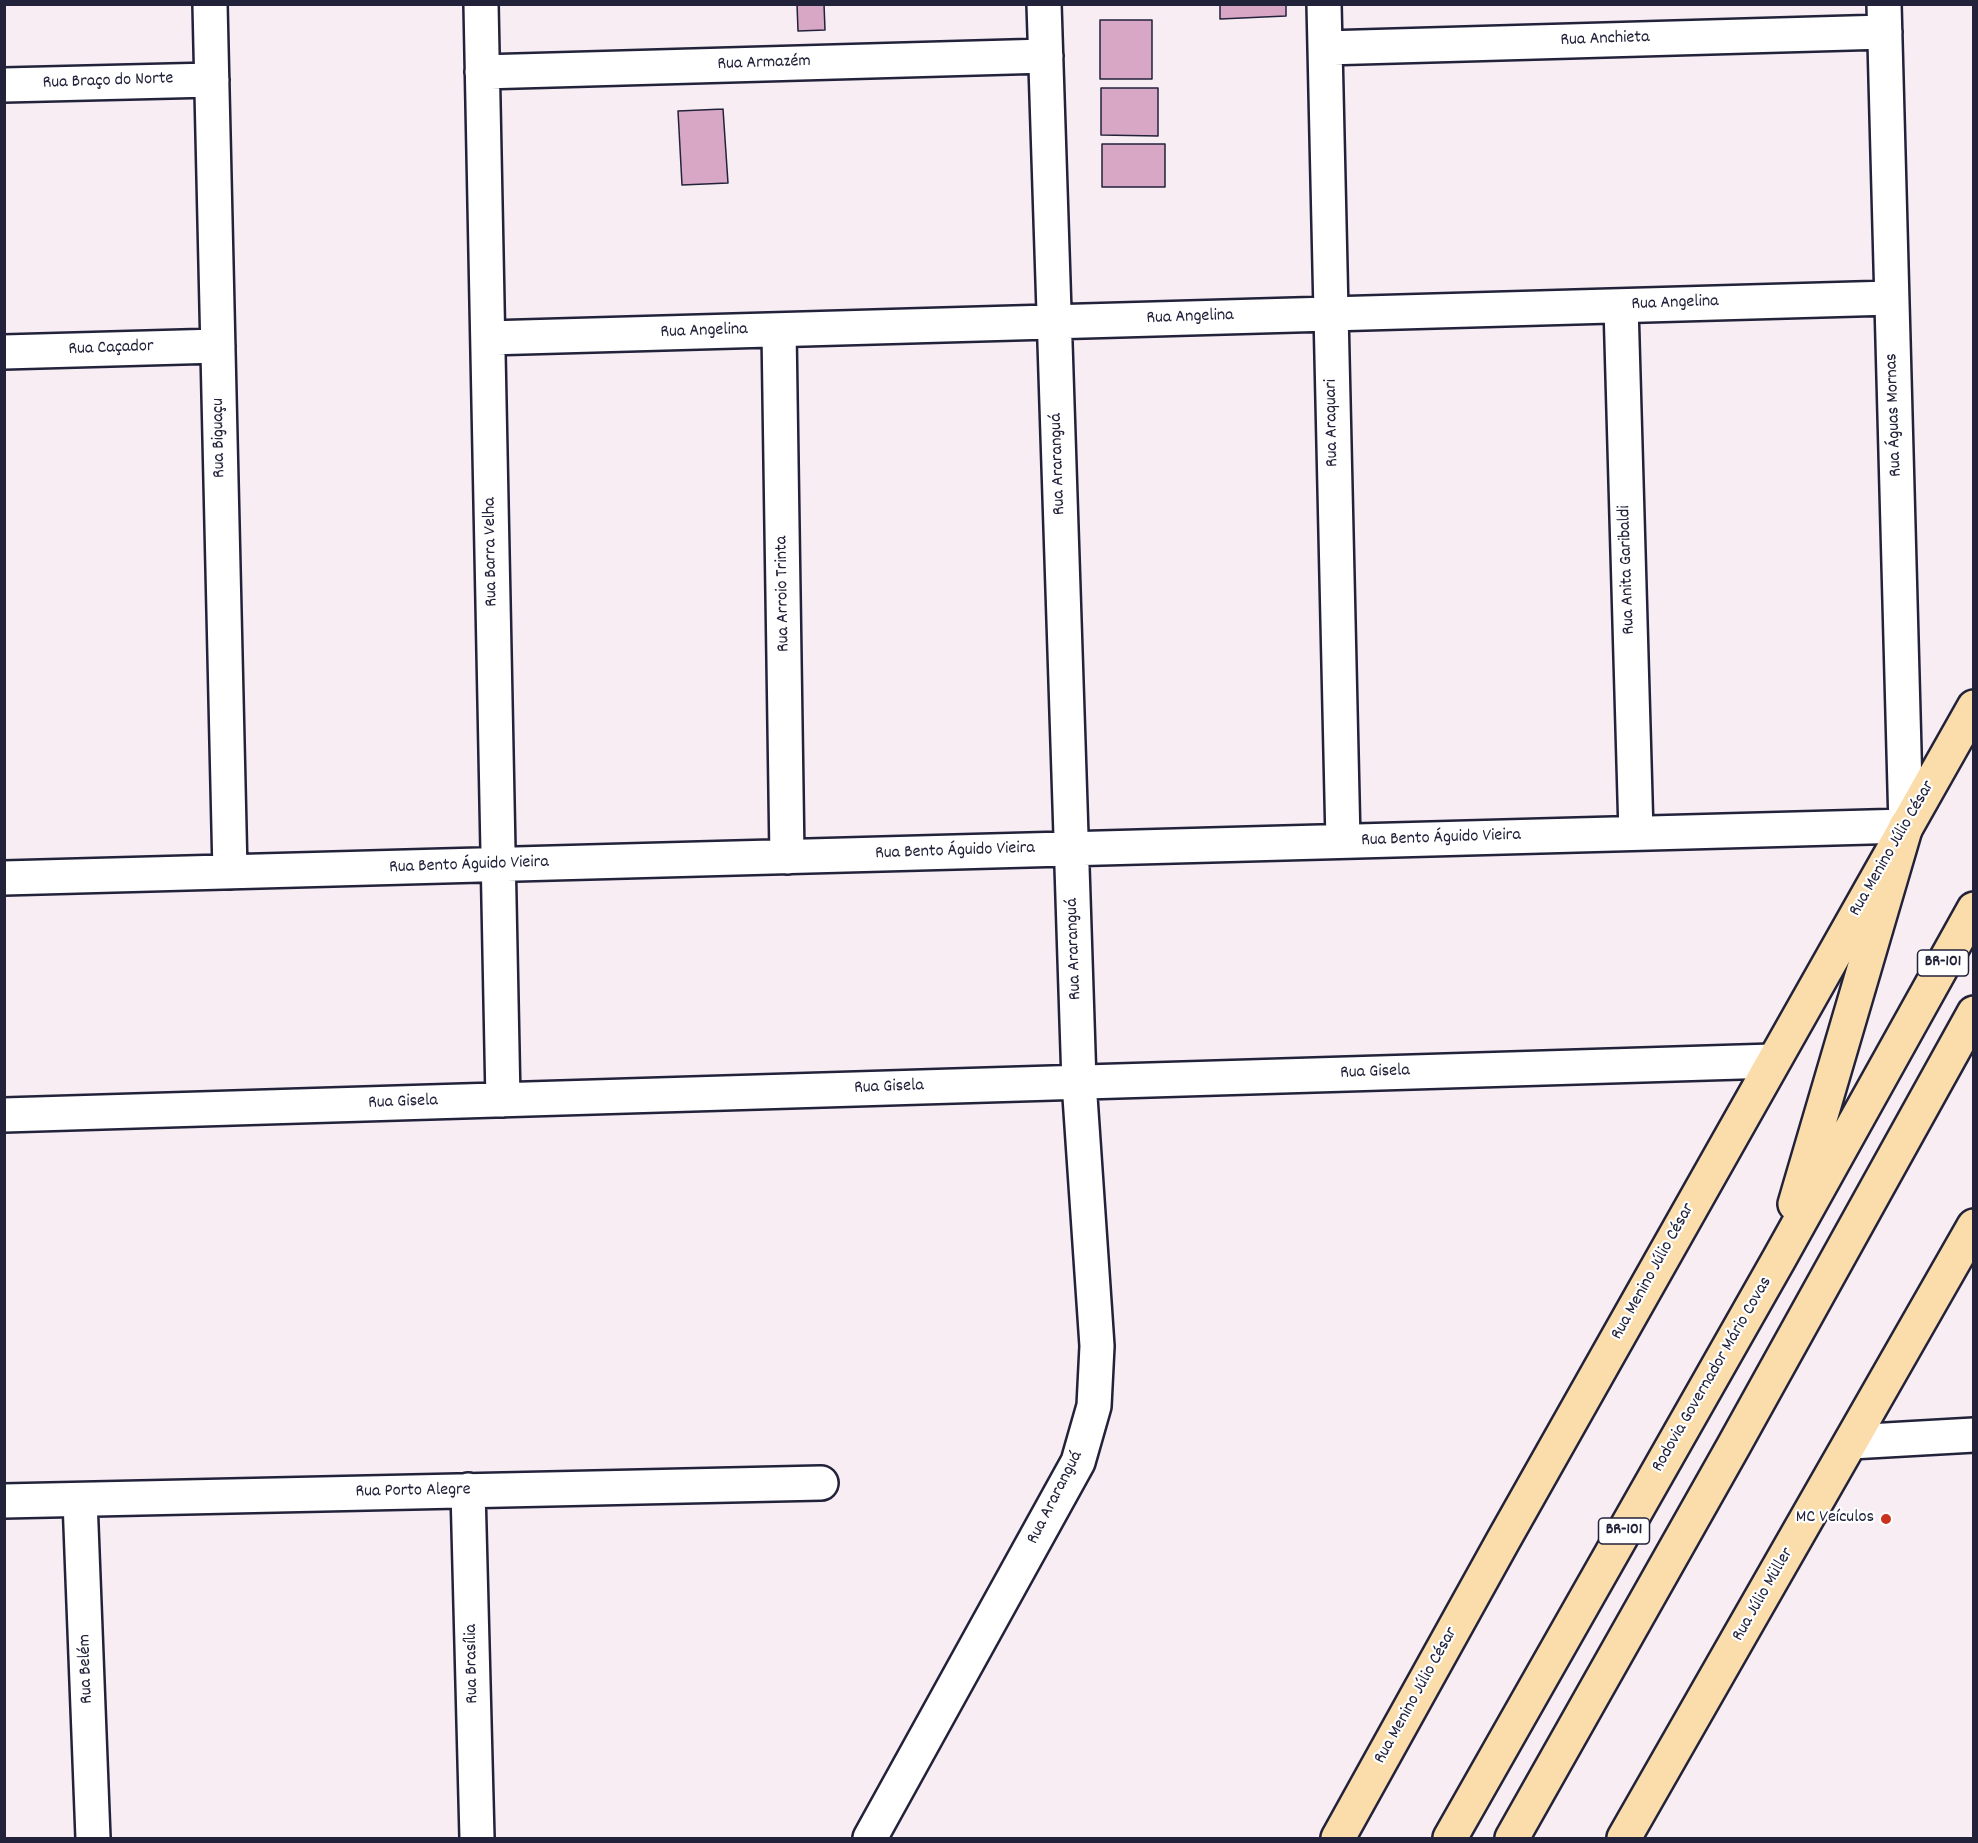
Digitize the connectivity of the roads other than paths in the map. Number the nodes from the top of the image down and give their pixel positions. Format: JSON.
{"nodes":[{"id":1,"x":210,"y":4,"type":"edge"},
{"id":2,"x":481,"y":4,"type":"edge"},
{"id":3,"x":1044,"y":4,"type":"edge"},
{"id":4,"x":1324,"y":4,"type":"edge"},
{"id":5,"x":1885,"y":18,"type":"edge"},
{"id":6,"x":1325,"y":48,"type":"junction"},
{"id":7,"x":1046,"y":56,"type":"junction"},
{"id":8,"x":482,"y":72,"type":"junction"},
{"id":9,"x":212,"y":80,"type":"junction"},
{"id":10,"x":4,"y":86,"type":"edge"},
{"id":11,"x":1892,"y":298,"type":"junction"},
{"id":12,"x":1621,"y":306,"type":"junction"},
{"id":13,"x":1331,"y":314,"type":"junction"},
{"id":14,"x":1054,"y":322,"type":"junction"},
{"id":15,"x":779,"y":330,"type":"junction"},
{"id":16,"x":488,"y":338,"type":"junction"},
{"id":17,"x":218,"y":346,"type":"junction"},
{"id":18,"x":4,"y":352,"type":"edge"},
{"id":19,"x":1974,"y":707,"type":"edge"},
{"id":20,"x":1906,"y":826,"type":"junction"},
{"id":21,"x":1636,"y":833,"type":"junction"},
{"id":22,"x":1342,"y":842,"type":"junction"},
{"id":23,"x":1072,"y":849,"type":"junction"},
{"id":24,"x":787,"y":857,"type":"junction"},
{"id":25,"x":499,"y":865,"type":"junction"},
{"id":26,"x":230,"y":872,"type":"junction"},
{"id":27,"x":4,"y":878,"type":"edge"},
{"id":28,"x":1974,"y":909,"type":"edge"},
{"id":29,"x":1974,"y":1013,"type":"edge"},
{"id":30,"x":1773,"y":1061,"type":"junction"},
{"id":31,"x":1079,"y":1082,"type":"junction"},
{"id":32,"x":503,"y":1100,"type":"junction"},
{"id":33,"x":4,"y":1115,"type":"edge"},
{"id":34,"x":1974,"y":1226,"type":"edge"},
{"id":35,"x":1779,"y":1259,"type":"junction"},
{"id":36,"x":1974,"y":1435,"type":"edge"},
{"id":37,"x":1851,"y":1442,"type":"junction"},
{"id":38,"x":821,"y":1483,"type":"dead end"},
{"id":39,"x":468,"y":1490,"type":"junction"},
{"id":40,"x":80,"y":1500,"type":"junction"},
{"id":41,"x":4,"y":1501,"type":"edge"},
{"id":42,"x":93,"y":1839,"type":"edge"},
{"id":43,"x":477,"y":1839,"type":"edge"},
{"id":44,"x":870,"y":1839,"type":"edge"},
{"id":45,"x":1338,"y":1839,"type":"edge"},
{"id":46,"x":1450,"y":1839,"type":"edge"},
{"id":47,"x":1512,"y":1839,"type":"edge"},
{"id":48,"x":1624,"y":1839,"type":"edge"}],
"edges":[{"from":1,"to":9,"type":"street","name":"Rua Biguaçu"},
{"from":2,"to":8,"type":"street","name":"Rua Barra Velha"},
{"from":3,"to":7,"type":"street","name":"Rua Araranguá"},
{"from":4,"to":6,"type":"street","name":"Rua Araquari"},
{"from":5,"to":6,"type":"street","name":"Rua Anchieta"},
{"from":5,"to":11,"type":"street","name":"Rua Águas Mornas"},
{"from":6,"to":13,"type":"street","name":"Rua Araquari"},
{"from":7,"to":8,"type":"street","name":"Rua Armazém"},
{"from":7,"to":14,"type":"street","name":"Rua Araranguá"},
{"from":8,"to":16,"type":"street","name":"Rua Barra Velha"},
{"from":9,"to":10,"type":"street","name":"Rua Braço do Norte"},
{"from":9,"to":17,"type":"street","name":"Rua Biguaçu"},
{"from":11,"to":12,"type":"street","name":"Rua Angelina"},
{"from":11,"to":20,"type":"street","name":"Rua Águas Mornas"},
{"from":12,"to":13,"type":"street","name":"Rua Angelina"},
{"from":12,"to":21,"type":"street","name":"Rua Anita Garibaldi"},
{"from":13,"to":14,"type":"street","name":"Rua Angelina"},
{"from":13,"to":22,"type":"street","name":"Rua Araquari"},
{"from":14,"to":15,"type":"street","name":"Rua Angelina"},
{"from":14,"to":23,"type":"street","name":"Rua Araranguá"},
{"from":15,"to":16,"type":"street","name":"Rua Angelina"},
{"from":15,"to":24,"type":"street","name":"Rua Arroio Trinta"},
{"from":16,"to":25,"type":"street","name":"Rua Barra Velha"},
{"from":17,"to":18,"type":"street","name":"Rua Caçador"},
{"from":17,"to":26,"type":"street","name":"Rua Biguaçu"},
{"from":19,"to":20,"type":"main road","name":"Rua Menino Júlio César"},
{"from":20,"to":21,"type":"street","name":"Rua Bento Águido Vieira"},
{"from":20,"to":30,"type":"main road","name":"Rua Menino Júlio César"},
{"from":20,"to":35,"type":"main road"},
{"from":21,"to":22,"type":"street","name":"Rua Bento Águido Vieira"},
{"from":22,"to":23,"type":"street","name":"Rua Bento Águido Vieira"},
{"from":23,"to":24,"type":"street","name":"Rua Bento Águido Vieira"},
{"from":23,"to":31,"type":"street","name":"Rua Araranguá"},
{"from":24,"to":25,"type":"street","name":"Rua Bento Águido Vieira"},
{"from":25,"to":26,"type":"street","name":"Rua Bento Águido Vieira"},
{"from":25,"to":32,"type":"street","name":"Rua Barra Velha"},
{"from":26,"to":27,"type":"street","name":"Rua Bento Águido Vieira"},
{"from":28,"to":35,"type":"main road","name":"Rodovia Governador Mário Covas","number":"BR-101"},
{"from":29,"to":47,"type":"main road","number":"BR-101"},
{"from":30,"to":31,"type":"street","name":"Rua Gisela"},
{"from":30,"to":45,"type":"main road","name":"Rua Menino Júlio César"},
{"from":31,"to":32,"type":"street","name":"Rua Gisela"},
{"from":31,"to":44,"type":"street","name":"Rua Araranguá"},
{"from":32,"to":33,"type":"street","name":"Rua Gisela"},
{"from":34,"to":37,"type":"main road","name":"Rua Júlio Müller"},
{"from":35,"to":46,"type":"main road","name":"Rodovia Governador Mário Covas","number":"BR-101"},
{"from":36,"to":37,"type":"street"},
{"from":37,"to":48,"type":"main road","name":"Rua Júlio Müller"},
{"from":38,"to":39,"type":"street","name":"Rua Porto Alegre"},
{"from":39,"to":40,"type":"street","name":"Rua Porto Alegre"},
{"from":39,"to":43,"type":"street","name":"Rua Brasília"},
{"from":40,"to":41,"type":"street","name":"Rua Porto Alegre"},
{"from":40,"to":42,"type":"street","name":"Rua Belém"}]}
